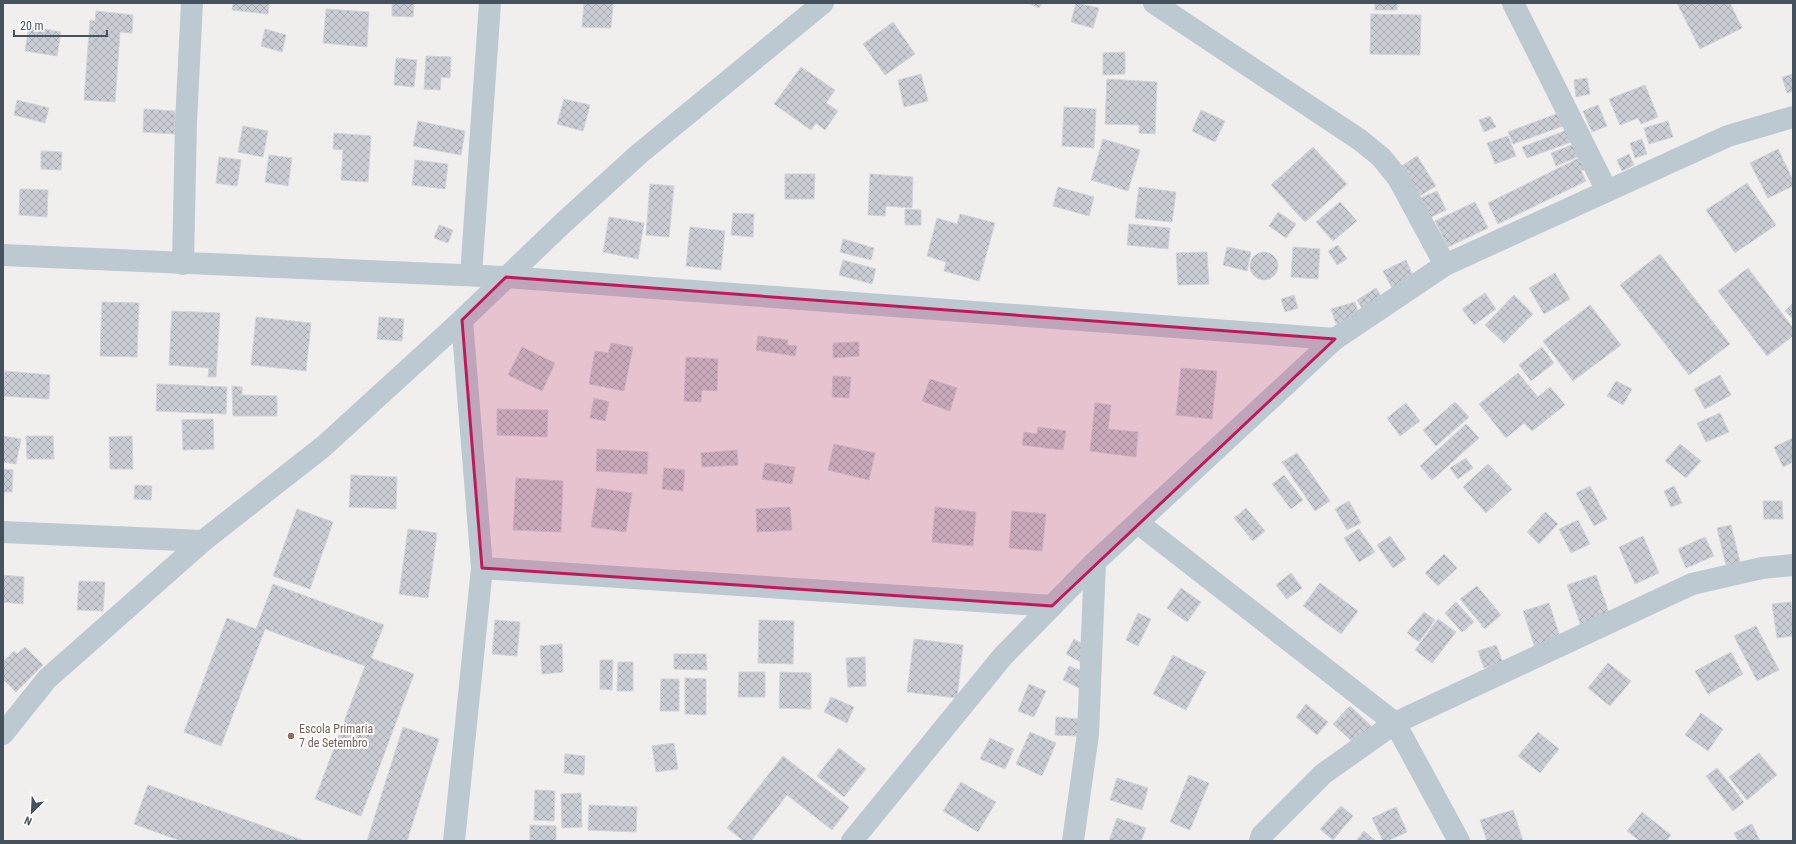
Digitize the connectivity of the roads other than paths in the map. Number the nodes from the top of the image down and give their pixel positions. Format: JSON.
{"nodes":[{"id":1,"x":192,"y":3,"type":"edge"},
{"id":2,"x":490,"y":3,"type":"edge"},
{"id":3,"x":823,"y":3,"type":"edge"},
{"id":4,"x":1154,"y":3,"type":"edge"},
{"id":5,"x":1512,"y":3,"type":"edge"},
{"id":6,"x":1793,"y":117,"type":"edge"},
{"id":7,"x":1607,"y":191,"type":"junction"},
{"id":8,"x":3,"y":255,"type":"edge"},
{"id":9,"x":183,"y":264,"type":"junction"},
{"id":10,"x":1445,"y":265,"type":"junction"},
{"id":11,"x":471,"y":275,"type":"junction"},
{"id":12,"x":506,"y":277,"type":"junction"},
{"id":13,"x":462,"y":320,"type":"junction"},
{"id":14,"x":1335,"y":340,"type":"junction"},
{"id":15,"x":1138,"y":523,"type":"junction"},
{"id":16,"x":3,"y":532,"type":"edge"},
{"id":17,"x":203,"y":541,"type":"junction"},
{"id":18,"x":1095,"y":562,"type":"junction"},
{"id":19,"x":1793,"y":565,"type":"edge"},
{"id":20,"x":482,"y":568,"type":"junction"},
{"id":21,"x":1052,"y":606,"type":"junction"},
{"id":22,"x":1395,"y":723,"type":"junction"},
{"id":23,"x":3,"y":734,"type":"edge"},
{"id":24,"x":454,"y":841,"type":"edge"},
{"id":25,"x":852,"y":841,"type":"edge"},
{"id":26,"x":1072,"y":841,"type":"edge"},
{"id":27,"x":1260,"y":841,"type":"edge"},
{"id":28,"x":1459,"y":841,"type":"edge"}],
"edges":[{"from":1,"to":9,"type":"street"},
{"from":2,"to":11,"type":"street"},
{"from":3,"to":12,"type":"street"},
{"from":4,"to":10,"type":"street"},
{"from":5,"to":7,"type":"street"},
{"from":6,"to":7,"type":"street"},
{"from":7,"to":10,"type":"street"},
{"from":8,"to":9,"type":"street"},
{"from":9,"to":11,"type":"street"},
{"from":10,"to":14,"type":"street"},
{"from":11,"to":12,"type":"street"},
{"from":12,"to":13,"type":"street"},
{"from":12,"to":14,"type":"street"},
{"from":13,"to":17,"type":"street"},
{"from":13,"to":20,"type":"street"},
{"from":14,"to":15,"type":"street"},
{"from":15,"to":18,"type":"street"},
{"from":15,"to":22,"type":"street"},
{"from":16,"to":17,"type":"street"},
{"from":17,"to":23,"type":"street"},
{"from":18,"to":21,"type":"street"},
{"from":18,"to":26,"type":"street"},
{"from":19,"to":22,"type":"street"},
{"from":20,"to":21,"type":"street"},
{"from":20,"to":24,"type":"street"},
{"from":21,"to":25,"type":"street"},
{"from":22,"to":27,"type":"street"},
{"from":22,"to":28,"type":"street"}]}
